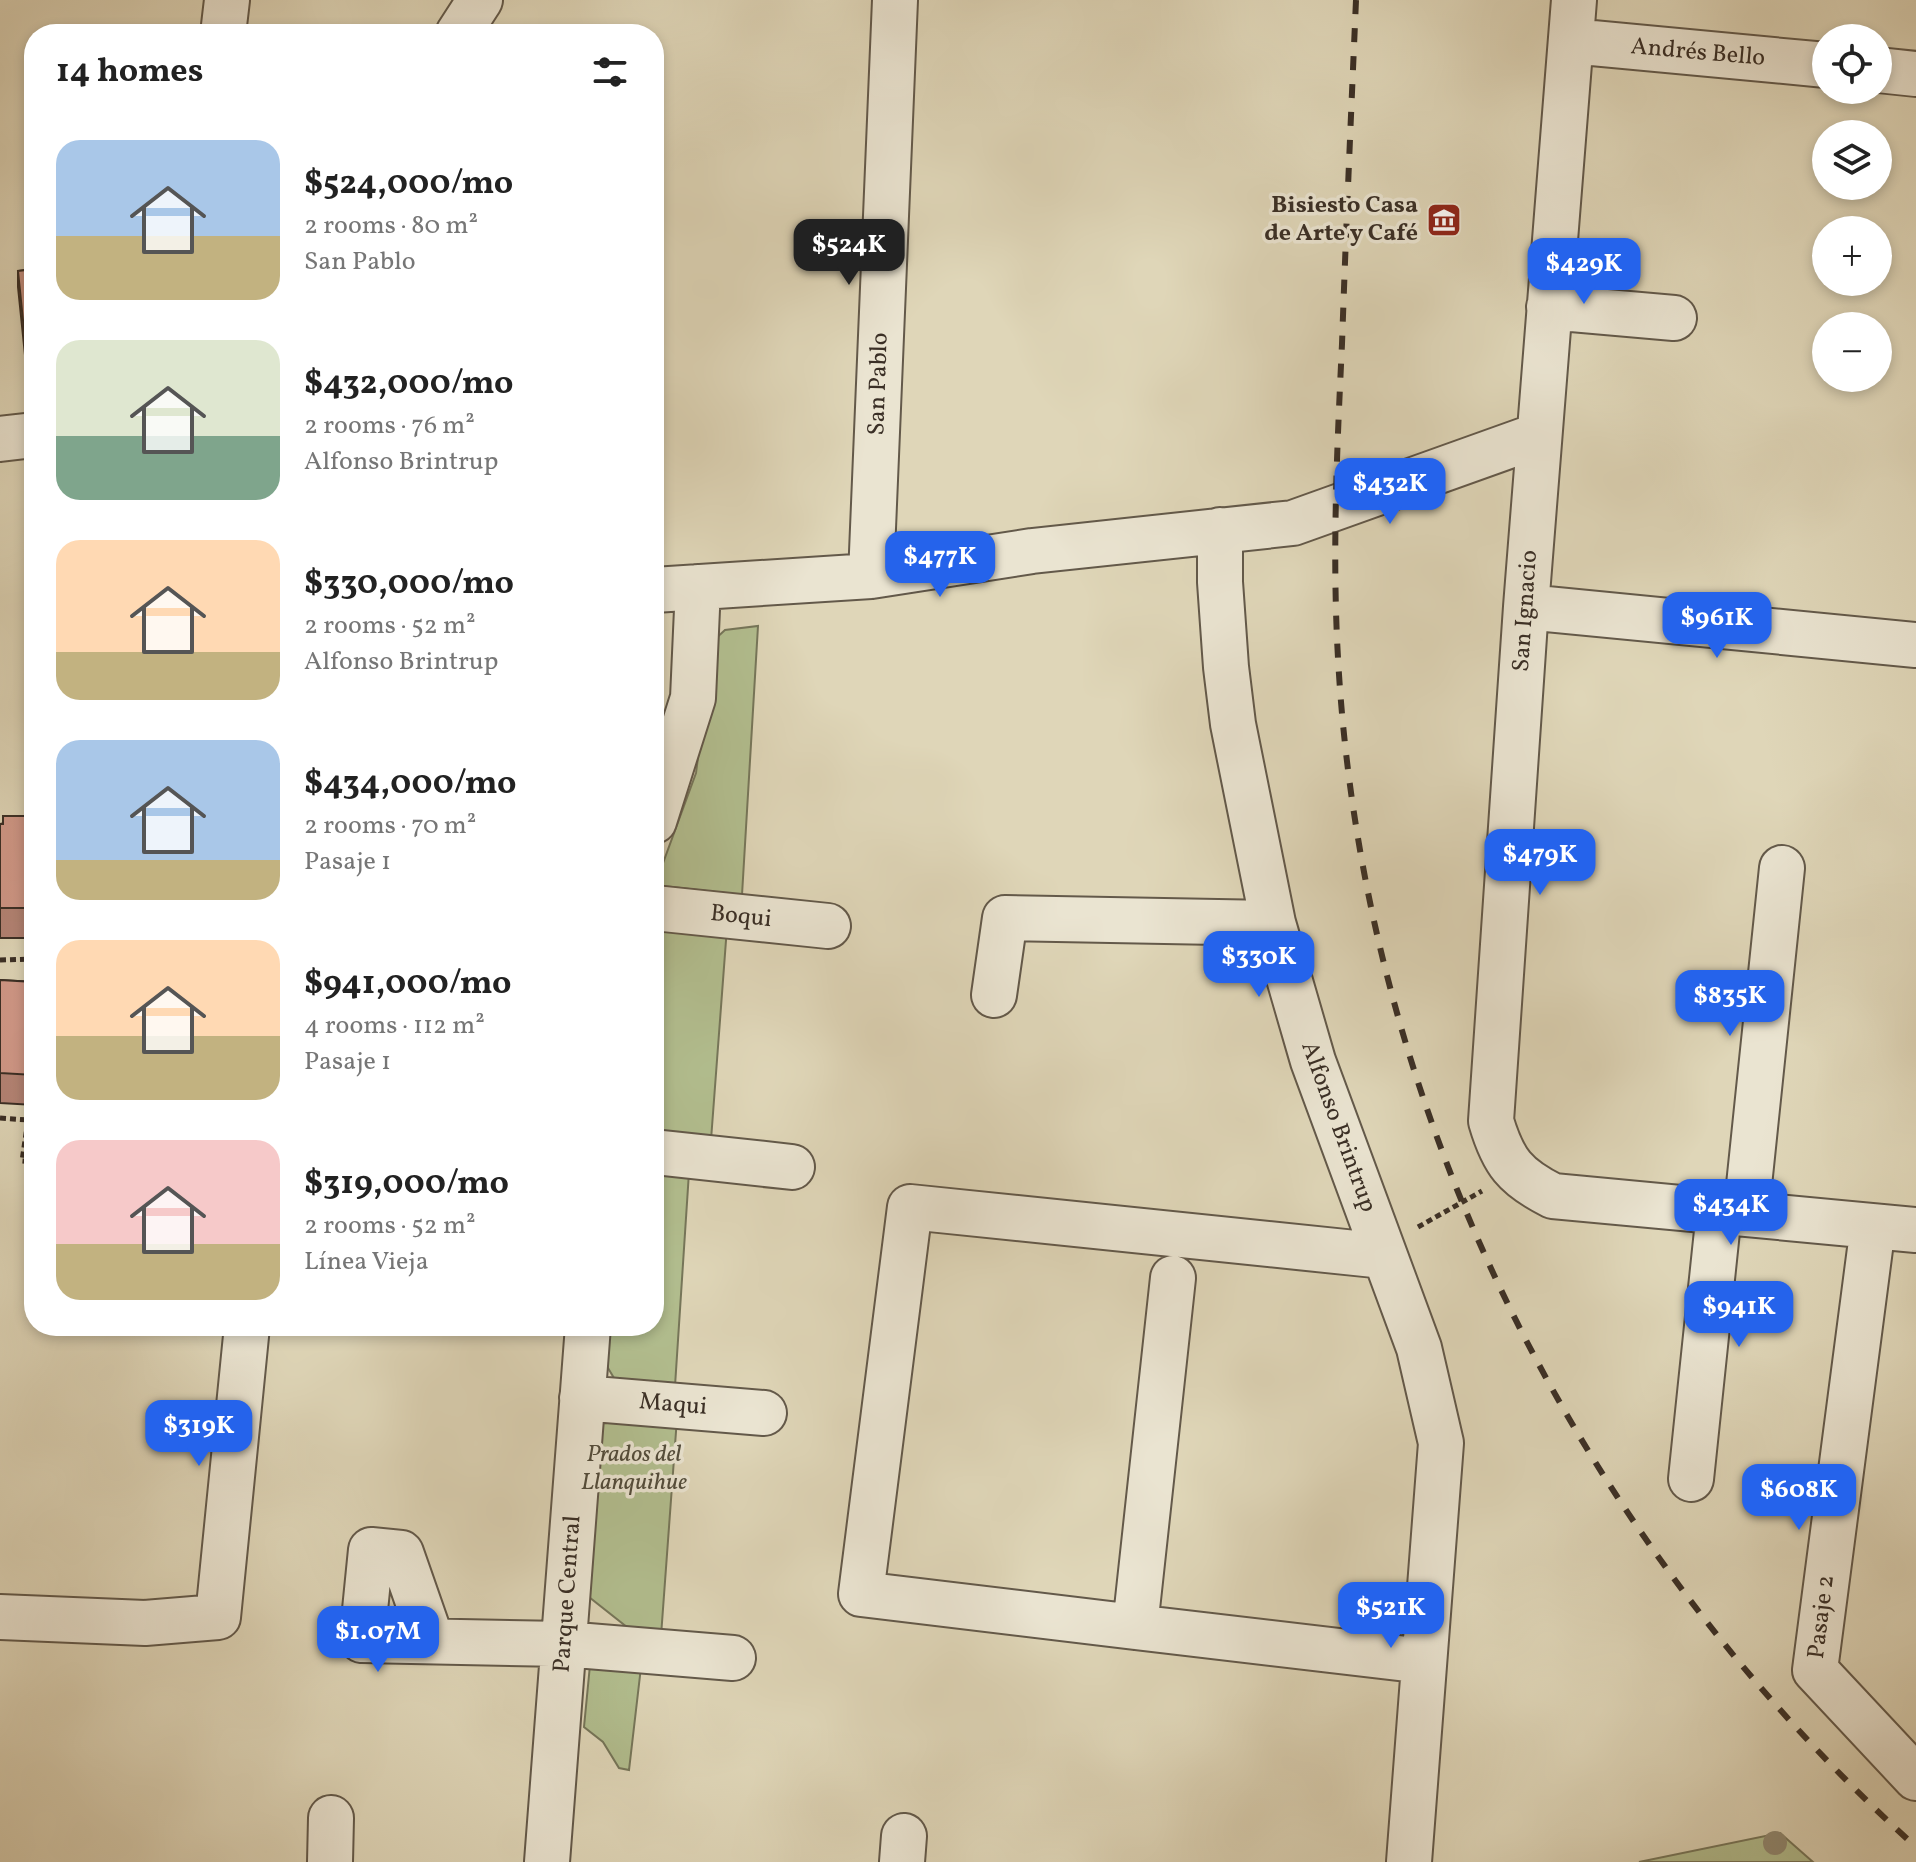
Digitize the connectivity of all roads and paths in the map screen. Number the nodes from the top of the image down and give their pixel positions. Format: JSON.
{"nodes":[{"id":1,"x":227,"y":0,"type":"edge"},
{"id":2,"x":480,"y":0,"type":"edge"},
{"id":3,"x":895,"y":0,"type":"edge"},
{"id":4,"x":1573,"y":20,"type":"edge"},
{"id":5,"x":224,"y":24,"type":"edge"},
{"id":6,"x":464,"y":24,"type":"edge"},
{"id":7,"x":1812,"y":63,"type":"edge"},
{"id":8,"x":1892,"y":71,"type":"edge"},
{"id":9,"x":1916,"y":74,"type":"edge"},
{"id":10,"x":1549,"y":307,"type":"junction"},
{"id":11,"x":1674,"y":318,"type":"dead end"},
{"id":12,"x":1539,"y":435,"type":"junction"},
{"id":13,"x":24,"y":436,"type":"edge"},
{"id":14,"x":0,"y":439,"type":"edge"},
{"id":15,"x":1220,"y":530,"type":"junction"},
{"id":16,"x":871,"y":576,"type":"junction"},
{"id":17,"x":698,"y":587,"type":"junction"},
{"id":18,"x":664,"y":589,"type":"edge"},
{"id":19,"x":1526,"y":607,"type":"junction"},
{"id":20,"x":1916,"y":645,"type":"edge"},
{"id":21,"x":664,"y":789,"type":"edge"},
{"id":22,"x":1782,"y":868,"type":"dead end"},
{"id":23,"x":664,"y":909,"type":"edge"},
{"id":24,"x":1273,"y":923,"type":"junction"},
{"id":25,"x":828,"y":926,"type":"dead end"},
{"id":26,"x":24,"y":959,"type":"edge"},
{"id":27,"x":0,"y":960,"type":"edge"},
{"id":28,"x":994,"y":995,"type":"dead end"},
{"id":29,"x":0,"y":1118,"type":"edge"},
{"id":30,"x":24,"y":1120,"type":"edge"},
{"id":31,"x":664,"y":1153,"type":"edge"},
{"id":32,"x":792,"y":1167,"type":"dead end"},
{"id":33,"x":1514,"y":1172,"type":"junction"},
{"id":34,"x":1732,"y":1213,"type":"junction"},
{"id":35,"x":1873,"y":1226,"type":"junction"},
{"id":36,"x":1916,"y":1230,"type":"edge"},
{"id":37,"x":1383,"y":1252,"type":"junction"},
{"id":38,"x":1173,"y":1278,"type":"dead end"},
{"id":39,"x":246,"y":1336,"type":"edge"},
{"id":40,"x":587,"y":1336,"type":"edge"},
{"id":41,"x":582,"y":1398,"type":"junction"},
{"id":42,"x":764,"y":1413,"type":"dead end"},
{"id":43,"x":1691,"y":1479,"type":"dead end"},
{"id":44,"x":0,"y":1617,"type":"edge"},
{"id":45,"x":1135,"y":1627,"type":"junction"},
{"id":46,"x":431,"y":1639,"type":"dead end"},
{"id":47,"x":564,"y":1644,"type":"junction"},
{"id":48,"x":733,"y":1658,"type":"dead end"},
{"id":49,"x":1424,"y":1661,"type":"junction"},
{"id":50,"x":1916,"y":1778,"type":"edge"},
{"id":51,"x":331,"y":1818,"type":"dead end"},
{"id":52,"x":330,"y":1862,"type":"edge"},
{"id":53,"x":547,"y":1862,"type":"edge"},
{"id":54,"x":1409,"y":1862,"type":"edge"}],
"edges":[{"from":1,"to":5,"type":"street"},
{"from":2,"to":6,"type":"street"},
{"from":3,"to":16,"type":"street","name":"San Pablo"},
{"from":4,"to":7,"type":"street","name":"Andrés Bello"},
{"from":4,"to":10,"type":"street","name":"San Ignacio"},
{"from":8,"to":9,"type":"street"},
{"from":10,"to":11,"type":"street"},
{"from":10,"to":12,"type":"street","name":"San Ignacio"},
{"from":12,"to":15,"type":"street"},
{"from":12,"to":19,"type":"street","name":"San Ignacio"},
{"from":13,"to":14,"type":"street"},
{"from":15,"to":16,"type":"street"},
{"from":15,"to":24,"type":"street","name":"Alfonso Brintrup"},
{"from":16,"to":17,"type":"street"},
{"from":17,"to":18,"type":"street"},
{"from":17,"to":21,"type":"street"},
{"from":19,"to":20,"type":"street"},
{"from":19,"to":33,"type":"street","name":"San Ignacio"},
{"from":22,"to":34,"type":"street"},
{"from":23,"to":25,"type":"street","name":"Boqui"},
{"from":24,"to":28,"type":"street"},
{"from":24,"to":37,"type":"street","name":"Alfonso Brintrup"},
{"from":26,"to":27,"type":"path"},
{"from":29,"to":30,"type":"path"},
{"from":31,"to":32,"type":"street"},
{"from":33,"to":34,"type":"street"},
{"from":33,"to":37,"type":"path"},
{"from":34,"to":35,"type":"street"},
{"from":34,"to":43,"type":"street"},
{"from":35,"to":36,"type":"street"},
{"from":35,"to":50,"type":"street","name":"Pasaje 2"},
{"from":37,"to":45,"type":"street"},
{"from":37,"to":49,"type":"street","name":"Alfonso Brintrup"},
{"from":38,"to":45,"type":"street"},
{"from":39,"to":44,"type":"street"},
{"from":40,"to":41,"type":"street","name":"Parque Central"},
{"from":41,"to":42,"type":"street","name":"Maqui"},
{"from":41,"to":47,"type":"street","name":"Parque Central"},
{"from":45,"to":49,"type":"street"},
{"from":46,"to":47,"type":"street"},
{"from":47,"to":48,"type":"street"},
{"from":47,"to":53,"type":"street","name":"Parque Central"},
{"from":49,"to":54,"type":"street","name":"Alfonso Brintrup"},
{"from":51,"to":52,"type":"street"}]}
